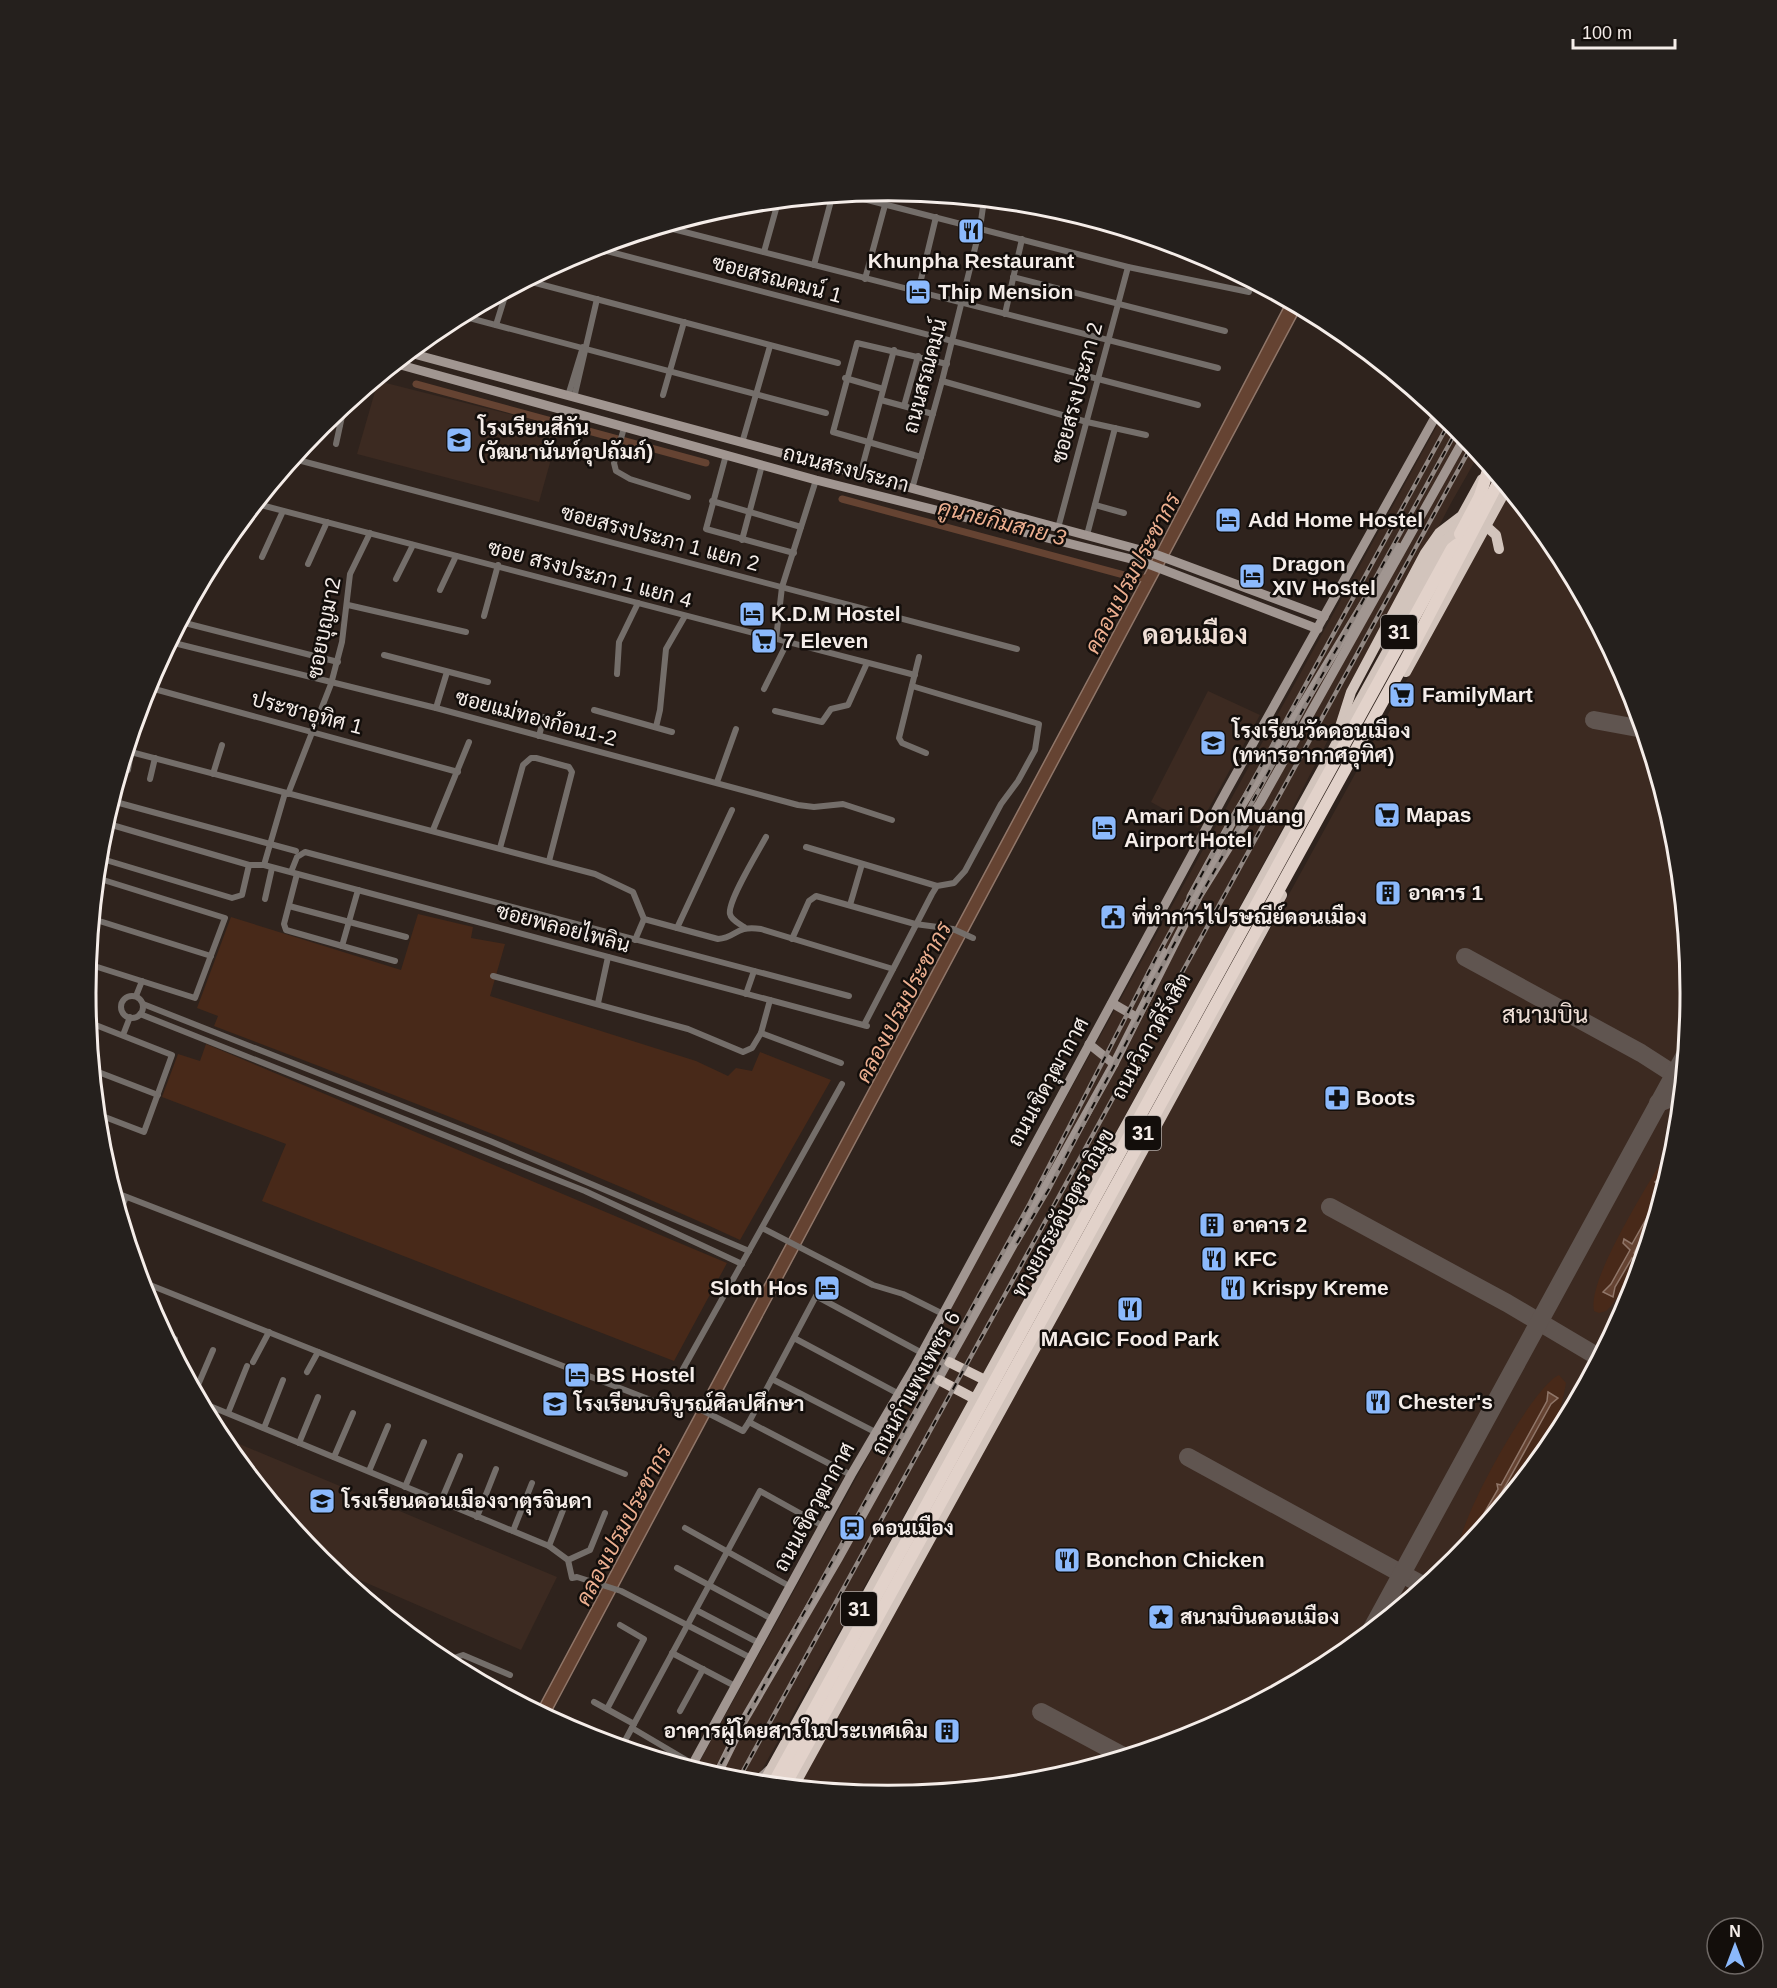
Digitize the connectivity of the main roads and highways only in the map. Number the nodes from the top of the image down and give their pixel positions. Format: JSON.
{"nodes":[{"id":1,"x":419,"y":356,"type":"edge"},
{"id":2,"x":405,"y":366,"type":"edge"},
{"id":3,"x":619,"y":411,"type":"junction"},
{"id":4,"x":1433,"y":419,"type":"edge"},
{"id":5,"x":614,"y":425,"type":"junction"},
{"id":6,"x":1456,"y":441,"type":"edge"},
{"id":7,"x":1460,"y":446,"type":"edge"},
{"id":8,"x":1485,"y":473,"type":"edge"},
{"id":9,"x":1487,"y":474,"type":"edge"},
{"id":10,"x":1489,"y":478,"type":"edge"},
{"id":11,"x":1496,"y":486,"type":"edge"},
{"id":12,"x":1503,"y":495,"type":"edge"},
{"id":13,"x":1480,"y":496,"type":"junction"},
{"id":14,"x":1499,"y":549,"type":"dead end"},
{"id":15,"x":1400,"y":550,"type":"junction"},
{"id":16,"x":1324,"y":617,"type":"junction"},
{"id":17,"x":1317,"y":629,"type":"junction"},
{"id":18,"x":1336,"y":743,"type":"junction"},
{"id":19,"x":1112,"y":1004,"type":"junction"},
{"id":20,"x":1143,"y":1004,"type":"junction"},
{"id":21,"x":1136,"y":1017,"type":"junction"},
{"id":22,"x":1089,"y":1044,"type":"junction"},
{"id":23,"x":1114,"y":1064,"type":"junction"},
{"id":24,"x":948,"y":1362,"type":"junction"},
{"id":25,"x":939,"y":1380,"type":"junction"},
{"id":26,"x":985,"y":1380,"type":"junction"},
{"id":27,"x":975,"y":1399,"type":"junction"},
{"id":28,"x":693,"y":1761,"type":"edge"},
{"id":29,"x":721,"y":1768,"type":"edge"},
{"id":30,"x":771,"y":1768,"type":"junction"},
{"id":31,"x":762,"y":1776,"type":"edge"},
{"id":32,"x":766,"y":1777,"type":"edge"},
{"id":33,"x":776,"y":1778,"type":"edge"},
{"id":34,"x":788,"y":1780,"type":"edge"},
{"id":35,"x":797,"y":1781,"type":"edge"}],
"edges":[{"from":1,"to":3,"type":"main road","name":"ถนนสรงประภา"},
{"from":2,"to":5,"type":"main road","name":"ถนนสรงประภา"},
{"from":3,"to":5,"type":"main road"},
{"from":3,"to":16,"type":"main road","name":"ถนนสรงประภา"},
{"from":4,"to":16,"type":"main road","name":"ถนนเชิดวุฒากาศ"},
{"from":5,"to":17,"type":"main road","name":"ถนนสรงประภา"},
{"from":6,"to":15,"type":"main road","name":"ถนนกำแพงเพชร 6"},
{"from":7,"to":15,"type":"main road","name":"ถนนกำแพงเพชร 6"},
{"from":8,"to":18,"type":"highway","name":"ถนนวิภาวดีรังสิต","number":"31"},
{"from":9,"to":13,"type":"highway"},
{"from":10,"to":13,"type":"highway","name":"ทางยกระดับอุตราภิมุข","number":"31"},
{"from":11,"to":34,"type":"highway","name":"ทางยกระดับอุตราภิมุข","number":"31","bridge":true},
{"from":12,"to":35,"type":"highway","number":"31"},
{"from":13,"to":33,"type":"highway","name":"ทางยกระดับอุตราภิมุข","number":"31","bridge":true},
{"from":14,"to":18,"type":"highway","bridge":true},
{"from":15,"to":20,"type":"main road","name":"ถนนกำแพงเพชร 6"},
{"from":15,"to":20,"type":"main road","name":"ถนนกำแพงเพชร 6"},
{"from":16,"to":17,"type":"main road","name":"ถนนเชิดวุฒากาศ"},
{"from":17,"to":19,"type":"main road","name":"ถนนเชิดวุฒากาศ"},
{"from":18,"to":26,"type":"highway","name":"ถนนวิภาวดีรังสิต","number":"31"},
{"from":19,"to":21,"type":"main road"},
{"from":19,"to":22,"type":"main road","name":"ถนนเชิดวุฒากาศ"},
{"from":20,"to":21,"type":"main road","name":"ถนนกำแพงเพชร 6"},
{"from":21,"to":23,"type":"main road","name":"ถนนกำแพงเพชร 6"},
{"from":22,"to":23,"type":"main road"},
{"from":22,"to":28,"type":"main road","name":"ถนนเชิดวุฒากาศ"},
{"from":23,"to":24,"type":"main road","name":"ถนนกำแพงเพชร 6"},
{"from":24,"to":25,"type":"main road","name":"ถนนกำแพงเพชร 6"},
{"from":24,"to":26,"type":"highway"},
{"from":25,"to":27,"type":"highway"},
{"from":25,"to":29,"type":"main road","name":"ถนนกำแพงเพชร 6"},
{"from":26,"to":27,"type":"highway","name":"ถนนวิภาวดีรังสิต","number":"31"},
{"from":27,"to":30,"type":"highway","name":"ถนนวิภาวดีรังสิต","number":"31"},
{"from":30,"to":31,"type":"main road"},
{"from":30,"to":32,"type":"highway","name":"ถนนวิภาวดีรังสิต","number":"31"}]}
